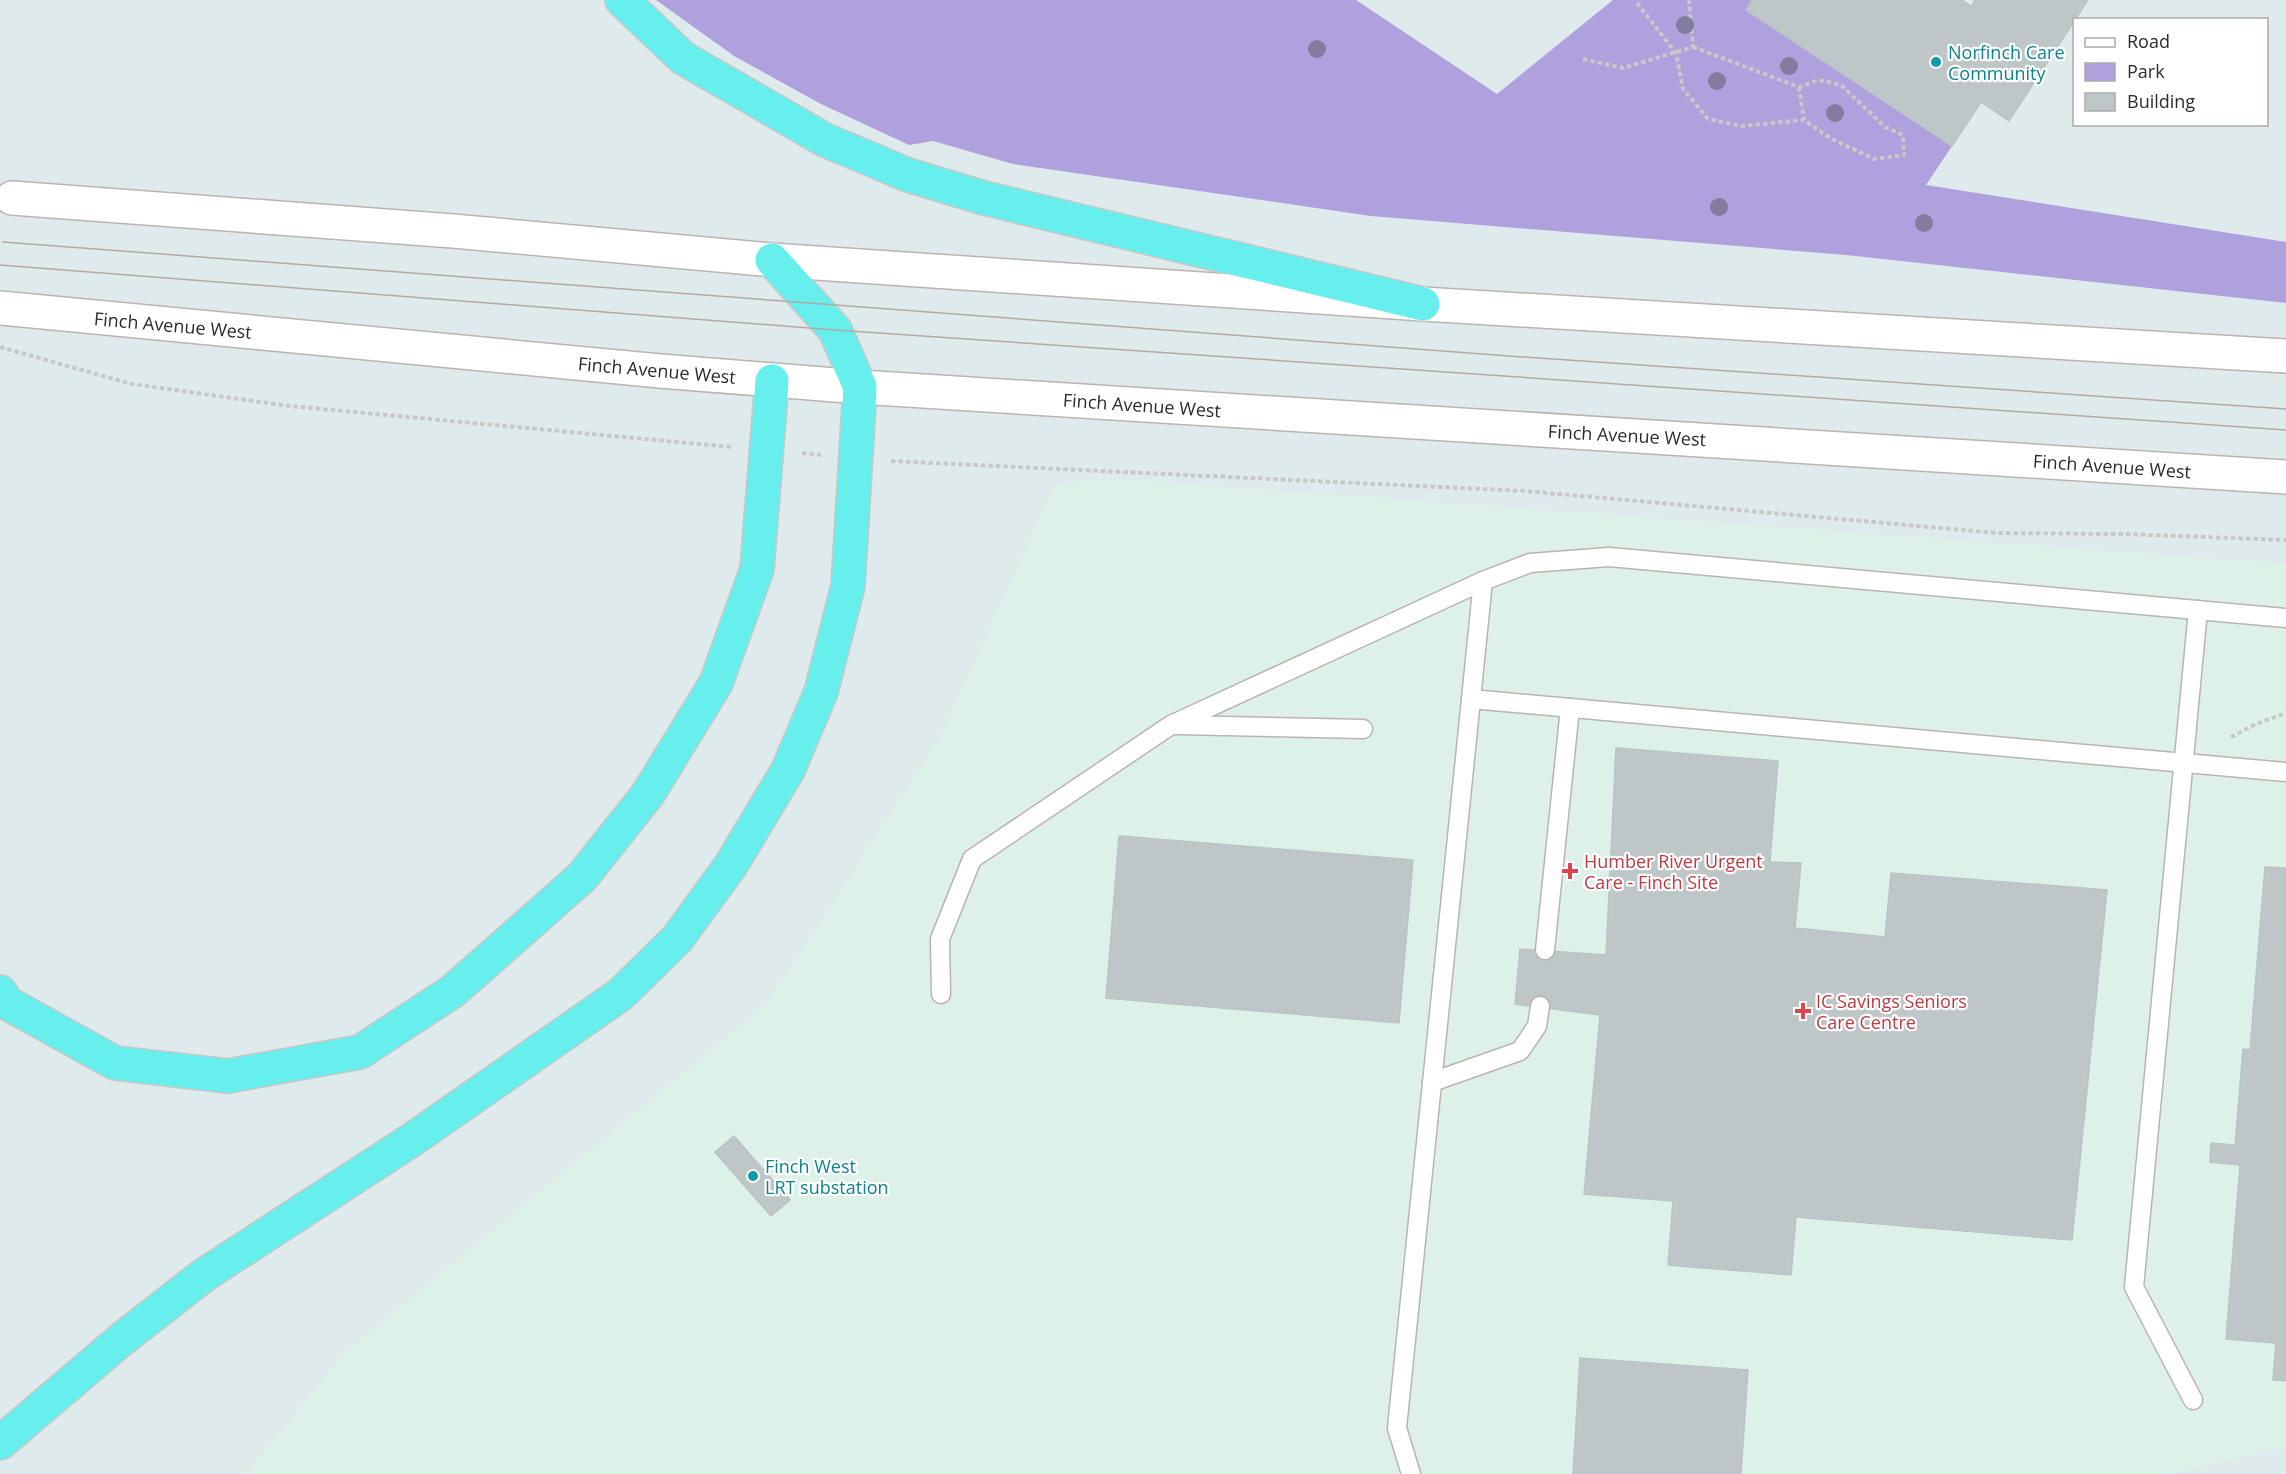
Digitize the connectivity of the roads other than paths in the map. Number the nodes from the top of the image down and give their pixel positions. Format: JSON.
{"nodes":[{"id":1,"x":622,"y":0,"type":"edge"},
{"id":2,"x":12,"y":198,"type":"dead end"},
{"id":3,"x":772,"y":260,"type":"junction"},
{"id":4,"x":1423,"y":304,"type":"junction"},
{"id":5,"x":0,"y":308,"type":"edge"},
{"id":6,"x":2286,"y":356,"type":"edge"},
{"id":7,"x":772,"y":381,"type":"junction"},
{"id":8,"x":860,"y":387,"type":"junction"},
{"id":9,"x":2286,"y":477,"type":"edge"},
{"id":10,"x":1483,"y":581,"type":"junction"},
{"id":11,"x":2199,"y":610,"type":"junction"},
{"id":12,"x":2286,"y":618,"type":"edge"},
{"id":13,"x":1471,"y":699,"type":"junction"},
{"id":14,"x":1570,"y":708,"type":"junction"},
{"id":15,"x":1171,"y":725,"type":"junction"},
{"id":16,"x":1363,"y":729,"type":"dead end"},
{"id":17,"x":2183,"y":763,"type":"junction"},
{"id":18,"x":2286,"y":772,"type":"edge"},
{"id":19,"x":1545,"y":950,"type":"dead end"},
{"id":20,"x":0,"y":992,"type":"edge"},
{"id":21,"x":941,"y":994,"type":"dead end"},
{"id":22,"x":1540,"y":1006,"type":"dead end"},
{"id":23,"x":1432,"y":1082,"type":"junction"},
{"id":24,"x":2193,"y":1400,"type":"dead end"},
{"id":25,"x":0,"y":1443,"type":"edge"},
{"id":26,"x":1411,"y":1474,"type":"edge"}],
"edges":[{"from":1,"to":4,"type":"highway"},
{"from":2,"to":3,"type":"main road"},
{"from":3,"to":4,"type":"main road"},
{"from":3,"to":8,"type":"highway"},
{"from":4,"to":6,"type":"main road"},
{"from":5,"to":7,"type":"main road","name":"Finch Avenue West"},
{"from":7,"to":8,"type":"main road","name":"Finch Avenue West"},
{"from":7,"to":20,"type":"highway"},
{"from":8,"to":9,"type":"main road","name":"Finch Avenue West"},
{"from":8,"to":25,"type":"highway"},
{"from":10,"to":11,"type":"lane"},
{"from":10,"to":13,"type":"lane"},
{"from":10,"to":15,"type":"lane"},
{"from":11,"to":12,"type":"lane"},
{"from":11,"to":17,"type":"lane"},
{"from":13,"to":14,"type":"lane"},
{"from":13,"to":23,"type":"lane"},
{"from":14,"to":17,"type":"lane"},
{"from":14,"to":19,"type":"lane"},
{"from":15,"to":16,"type":"lane"},
{"from":15,"to":21,"type":"lane"},
{"from":17,"to":18,"type":"lane"},
{"from":17,"to":24,"type":"lane"},
{"from":22,"to":23,"type":"lane"},
{"from":23,"to":26,"type":"lane"}]}
